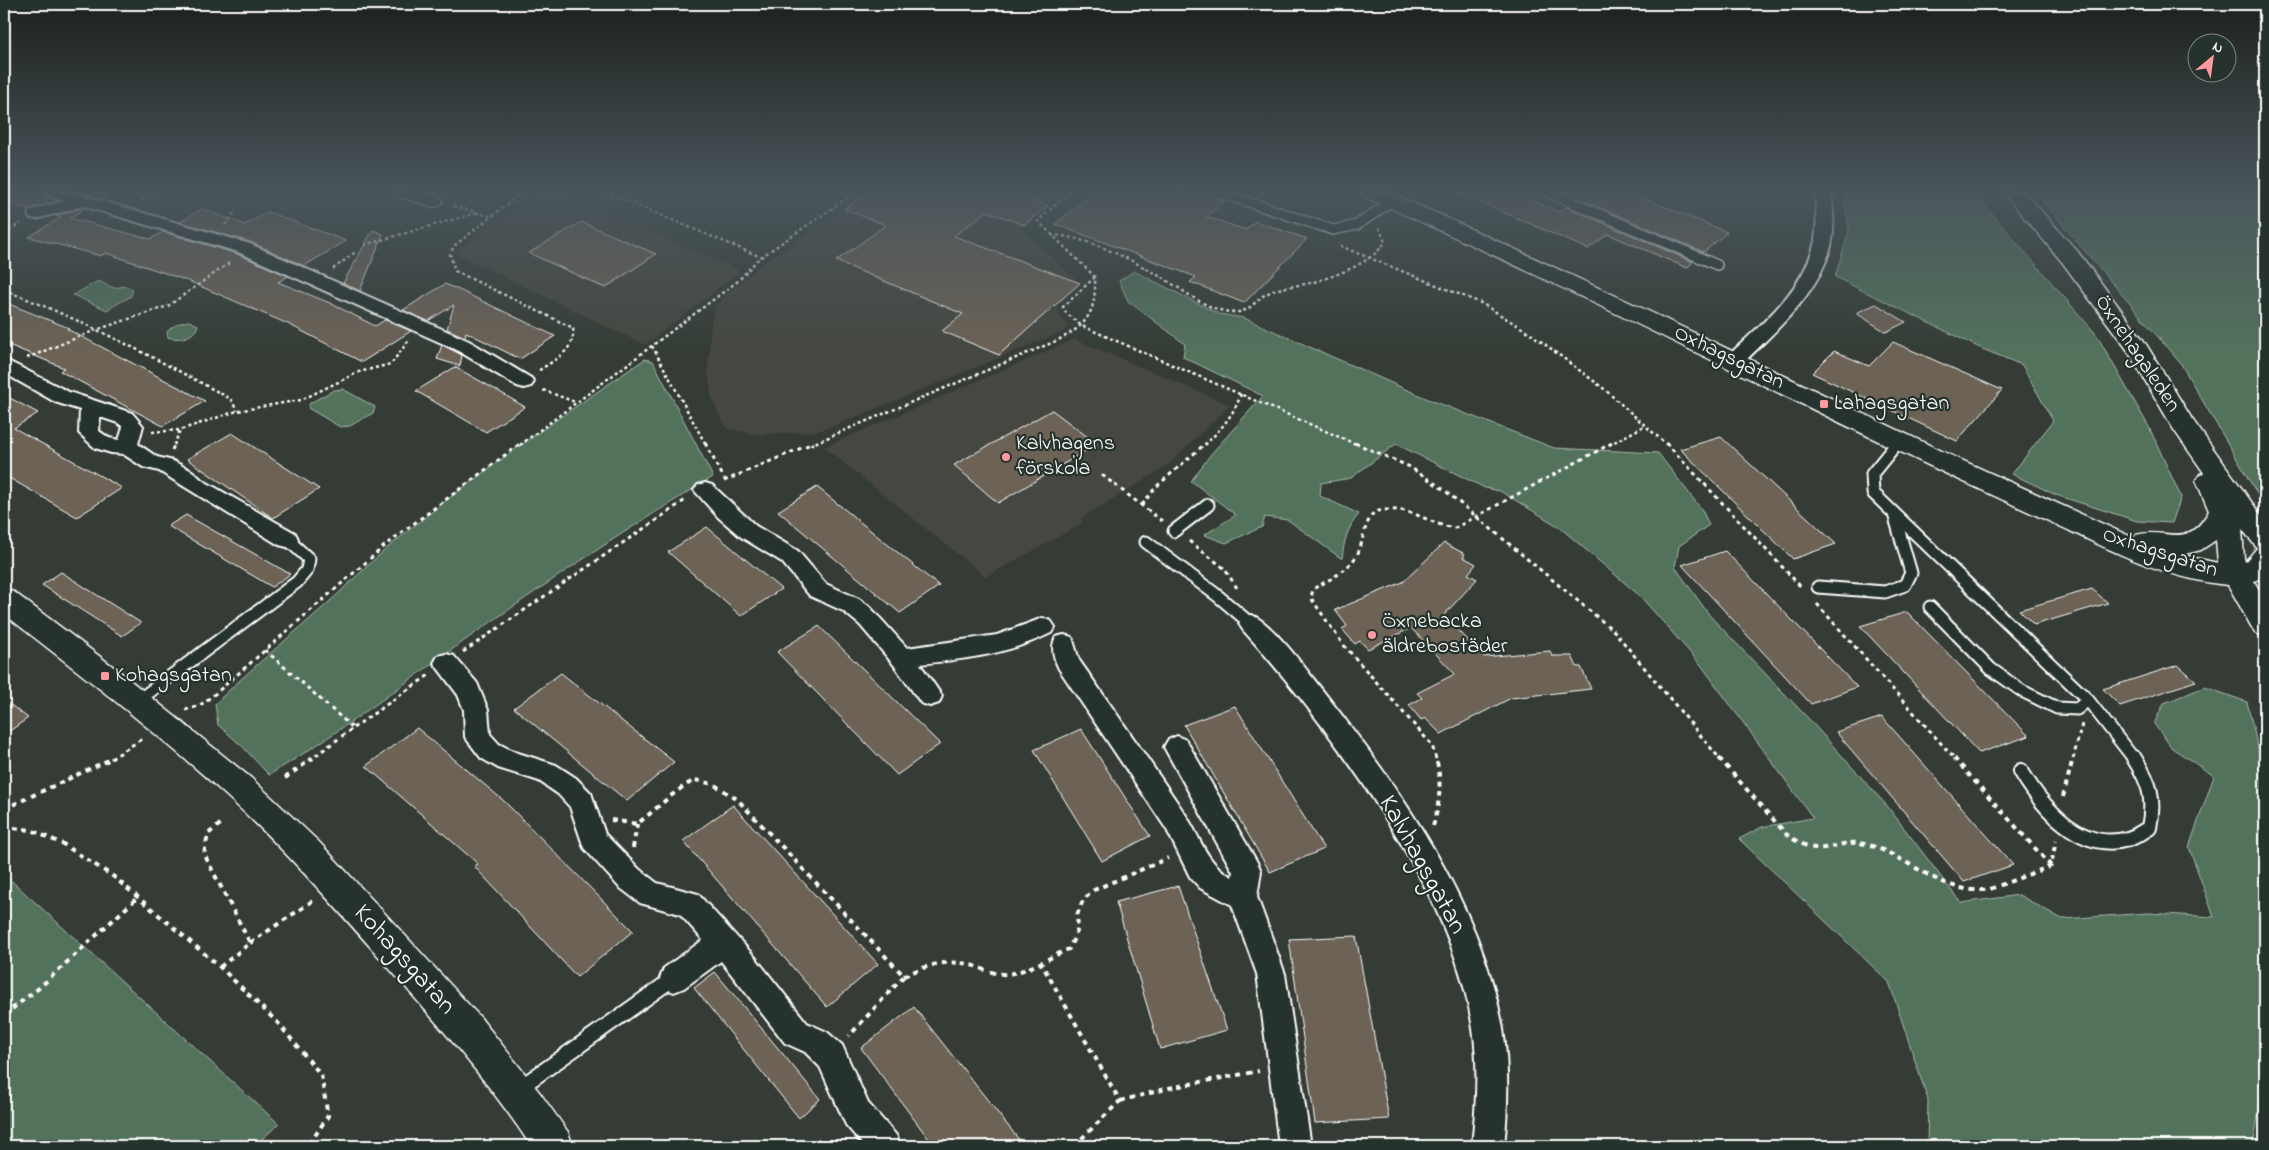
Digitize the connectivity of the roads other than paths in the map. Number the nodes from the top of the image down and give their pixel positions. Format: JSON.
{"nodes":[{"id":1,"x":236,"y":246,"type":"edge"},
{"id":2,"x":1492,"y":246,"type":"edge"},
{"id":3,"x":1672,"y":246,"type":"edge"},
{"id":4,"x":1822,"y":246,"type":"edge"},
{"id":5,"x":2060,"y":246,"type":"edge"},
{"id":6,"x":1717,"y":265,"type":"dead end"},
{"id":7,"x":1735,"y":360,"type":"junction"},
{"id":8,"x":5,"y":366,"type":"edge"},
{"id":9,"x":524,"y":382,"type":"road end"},
{"id":10,"x":90,"y":408,"type":"junction"},
{"id":11,"x":2183,"y":424,"type":"junction"},
{"id":12,"x":129,"y":440,"type":"junction"},
{"id":13,"x":1899,"y":441,"type":"junction"},
{"id":14,"x":715,"y":485,"type":"road end"},
{"id":15,"x":1208,"y":505,"type":"dead end"},
{"id":16,"x":2223,"y":510,"type":"junction"},
{"id":17,"x":1894,"y":512,"type":"junction"},
{"id":18,"x":2085,"y":527,"type":"junction"},
{"id":19,"x":1174,"y":530,"type":"road end"},
{"id":20,"x":287,"y":539,"type":"joint"},
{"id":21,"x":2265,"y":541,"type":"edge"},
{"id":22,"x":1146,"y":542,"type":"dead end"},
{"id":23,"x":2151,"y":543,"type":"junction"},
{"id":24,"x":2249,"y":572,"type":"edge"},
{"id":25,"x":1818,"y":587,"type":"dead end"},
{"id":26,"x":4,"y":599,"type":"edge"},
{"id":27,"x":1930,"y":607,"type":"dead end"},
{"id":28,"x":1251,"y":624,"type":"joint"},
{"id":29,"x":2265,"y":625,"type":"edge"},
{"id":30,"x":1043,"y":628,"type":"dead end"},
{"id":31,"x":1064,"y":644,"type":"dead end"},
{"id":32,"x":902,"y":658,"type":"junction"},
{"id":33,"x":446,"y":663,"type":"road end"},
{"id":34,"x":930,"y":696,"type":"dead end"},
{"id":35,"x":2088,"y":700,"type":"junction"},
{"id":36,"x":136,"y":702,"type":"junction"},
{"id":37,"x":1177,"y":747,"type":"dead end"},
{"id":38,"x":2021,"y":771,"type":"dead end"},
{"id":39,"x":1243,"y":897,"type":"junction"},
{"id":40,"x":724,"y":942,"type":"junction"},
{"id":41,"x":674,"y":978,"type":"joint"},
{"id":42,"x":514,"y":1091,"type":"junction"},
{"id":43,"x":554,"y":1146,"type":"edge"},
{"id":44,"x":885,"y":1146,"type":"edge"},
{"id":45,"x":1295,"y":1146,"type":"edge"},
{"id":46,"x":1488,"y":1146,"type":"edge"}],
"edges":[{"from":1,"to":9,"type":"street"},
{"from":2,"to":7,"type":"street","name":"Oxhagsgatan"},
{"from":3,"to":6,"type":"lane"},
{"from":4,"to":7,"type":"street"},
{"from":5,"to":11,"type":"street","name":"Öxnehagaleden"},
{"from":7,"to":13,"type":"street","name":"Oxhagsgatan"},
{"from":8,"to":10,"type":"street"},
{"from":10,"to":12,"type":"street"},
{"from":10,"to":12,"type":"street"},
{"from":11,"to":16,"type":"street","name":"Öxnehagaleden"},
{"from":11,"to":21,"type":"street","name":"Öxnehagaleden"},
{"from":12,"to":20,"type":"street"},
{"from":13,"to":17,"type":"lane"},
{"from":13,"to":18,"type":"street","name":"Oxhagsgatan"},
{"from":14,"to":32,"type":"street"},
{"from":15,"to":19,"type":"lane"},
{"from":16,"to":23,"type":"street","name":"Oxhagsgatan"},
{"from":16,"to":24,"type":"street","name":"Öxnehagaleden"},
{"from":17,"to":25,"type":"lane"},
{"from":17,"to":35,"type":"lane"},
{"from":18,"to":23,"type":"street","name":"Oxhagsgatan"},
{"from":18,"to":24,"type":"street","name":"Oxhagsgatan"},
{"from":20,"to":36,"type":"lane"},
{"from":22,"to":28,"type":"lane"},
{"from":23,"to":24,"type":"street"},
{"from":24,"to":29,"type":"street","name":"Öxnehagaleden"},
{"from":26,"to":36,"type":"street","name":"Kohagsgatan"},
{"from":27,"to":35,"type":"lane"},
{"from":28,"to":46,"type":"street","name":"Kalvhagsgatan"},
{"from":30,"to":32,"type":"street"},
{"from":31,"to":39,"type":"street"},
{"from":32,"to":34,"type":"street"},
{"from":33,"to":40,"type":"street"},
{"from":35,"to":38,"type":"lane"},
{"from":36,"to":42,"type":"street","name":"Kohagsgatan"},
{"from":37,"to":39,"type":"street"},
{"from":39,"to":45,"type":"street"},
{"from":40,"to":41,"type":"street"},
{"from":40,"to":44,"type":"street"},
{"from":41,"to":42,"type":"lane"},
{"from":42,"to":43,"type":"street","name":"Kohagsgatan"}]}
